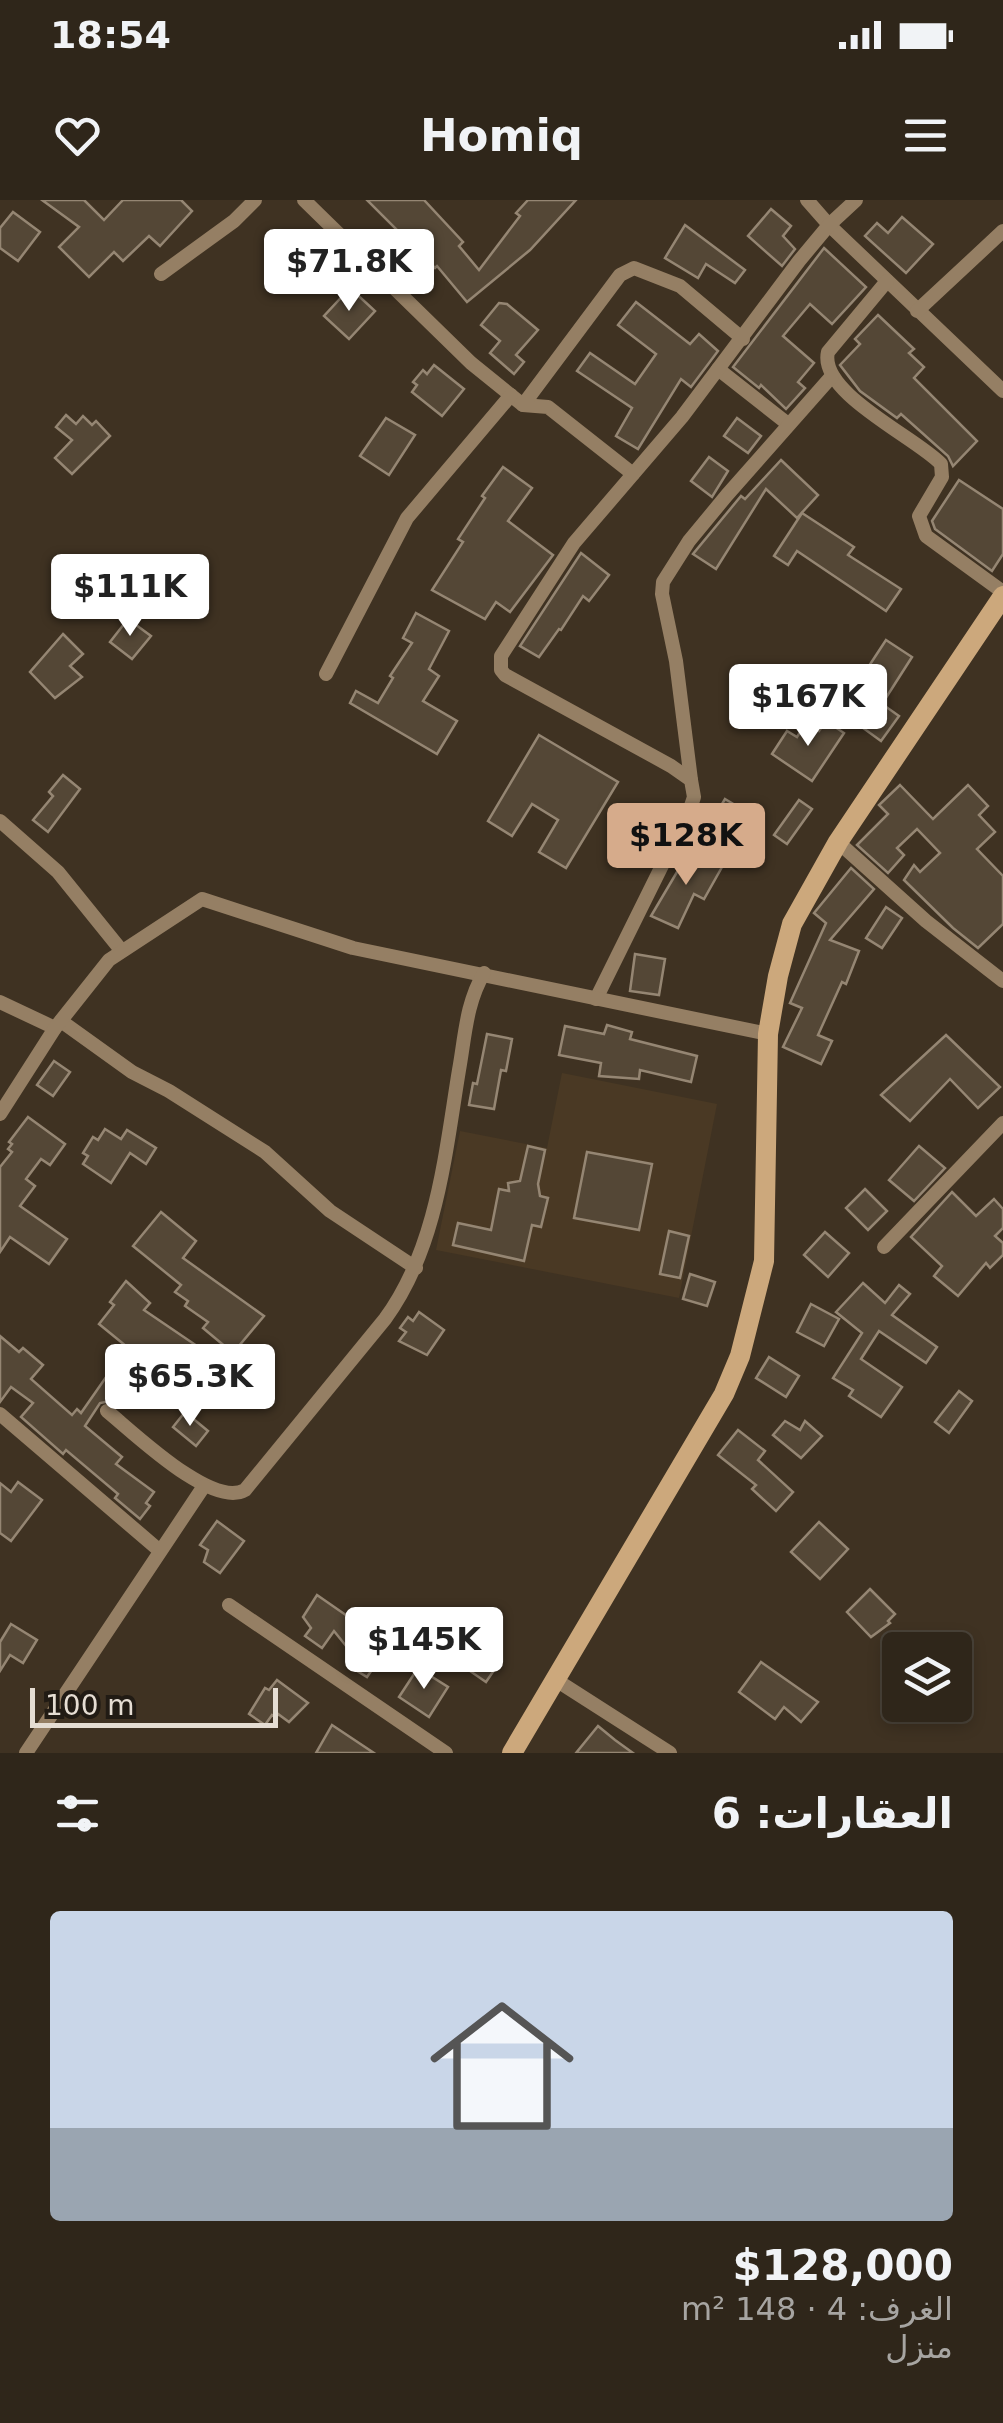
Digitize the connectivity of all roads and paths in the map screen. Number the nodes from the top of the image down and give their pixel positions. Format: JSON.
{"nodes":[{"id":1,"x":255,"y":200,"type":"edge"},
{"id":2,"x":304,"y":200,"type":"edge"},
{"id":3,"x":807,"y":200,"type":"edge"},
{"id":4,"x":856,"y":200,"type":"edge"},
{"id":5,"x":829,"y":225,"type":"junction"},
{"id":6,"x":1003,"y":231,"type":"edge"},
{"id":7,"x":161,"y":274,"type":"dead end"},
{"id":8,"x":887,"y":281,"type":"junction"},
{"id":9,"x":917,"y":310,"type":"junction"},
{"id":10,"x":743,"y":339,"type":"junction"},
{"id":11,"x":718,"y":370,"type":"junction"},
{"id":12,"x":832,"y":376,"type":"junction"},
{"id":13,"x":1003,"y":392,"type":"edge"},
{"id":14,"x":517,"y":400,"type":"junction"},
{"id":15,"x":788,"y":424,"type":"junction"},
{"id":16,"x":633,"y":474,"type":"junction"},
{"id":17,"x":1003,"y":594,"type":"edge"},
{"id":18,"x":326,"y":674,"type":"dead end"},
{"id":19,"x":691,"y":780,"type":"junction"},
{"id":20,"x":0,"y":821,"type":"edge"},
{"id":21,"x":838,"y":842,"type":"junction"},
{"id":22,"x":121,"y":950,"type":"junction"},
{"id":23,"x":484,"y":974,"type":"junction"},
{"id":24,"x":1003,"y":982,"type":"edge"},
{"id":25,"x":596,"y":999,"type":"junction"},
{"id":26,"x":0,"y":1002,"type":"edge"},
{"id":27,"x":58,"y":1025,"type":"junction"},
{"id":28,"x":768,"y":1034,"type":"junction"},
{"id":29,"x":0,"y":1114,"type":"edge"},
{"id":30,"x":1003,"y":1123,"type":"edge"},
{"id":31,"x":884,"y":1246,"type":"dead end"},
{"id":32,"x":416,"y":1268,"type":"junction"},
{"id":33,"x":106,"y":1411,"type":"dead end"},
{"id":34,"x":0,"y":1414,"type":"edge"},
{"id":35,"x":204,"y":1486,"type":"junction"},
{"id":36,"x":160,"y":1551,"type":"junction"},
{"id":37,"x":228,"y":1605,"type":"dead end"},
{"id":38,"x":556,"y":1680,"type":"junction"},
{"id":39,"x":26,"y":1753,"type":"edge"},
{"id":40,"x":446,"y":1753,"type":"edge"},
{"id":41,"x":512,"y":1753,"type":"edge"},
{"id":42,"x":670,"y":1753,"type":"edge"}],
"edges":[{"from":1,"to":7,"type":"street"},
{"from":2,"to":14,"type":"street"},
{"from":3,"to":5,"type":"street"},
{"from":4,"to":5,"type":"street"},
{"from":5,"to":8,"type":"street"},
{"from":5,"to":10,"type":"street"},
{"from":6,"to":9,"type":"street"},
{"from":8,"to":9,"type":"street"},
{"from":8,"to":12,"type":"street"},
{"from":9,"to":13,"type":"street"},
{"from":10,"to":11,"type":"street"},
{"from":10,"to":14,"type":"street"},
{"from":11,"to":15,"type":"street"},
{"from":11,"to":16,"type":"street"},
{"from":12,"to":15,"type":"street"},
{"from":12,"to":17,"type":"street"},
{"from":14,"to":16,"type":"street"},
{"from":14,"to":18,"type":"street"},
{"from":15,"to":19,"type":"street"},
{"from":16,"to":19,"type":"street"},
{"from":17,"to":21,"type":"street"},
{"from":19,"to":25,"type":"street"},
{"from":20,"to":22,"type":"street"},
{"from":21,"to":24,"type":"street"},
{"from":21,"to":28,"type":"street"},
{"from":22,"to":23,"type":"street"},
{"from":22,"to":27,"type":"street"},
{"from":23,"to":25,"type":"street"},
{"from":23,"to":32,"type":"street"},
{"from":25,"to":28,"type":"street"},
{"from":26,"to":27,"type":"street"},
{"from":27,"to":29,"type":"street"},
{"from":27,"to":32,"type":"street"},
{"from":28,"to":38,"type":"street"},
{"from":30,"to":31,"type":"street"},
{"from":32,"to":35,"type":"street"},
{"from":33,"to":35,"type":"street"},
{"from":34,"to":36,"type":"street"},
{"from":35,"to":36,"type":"street"},
{"from":36,"to":39,"type":"street"},
{"from":37,"to":40,"type":"street"},
{"from":38,"to":41,"type":"street"},
{"from":38,"to":42,"type":"street"}]}
